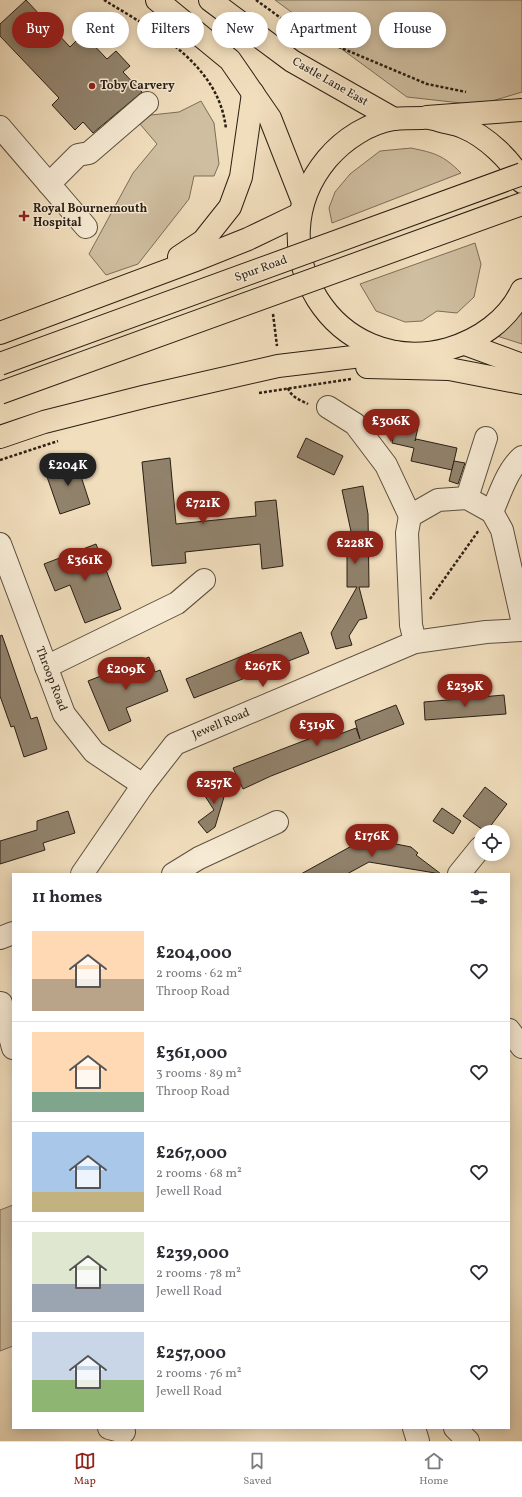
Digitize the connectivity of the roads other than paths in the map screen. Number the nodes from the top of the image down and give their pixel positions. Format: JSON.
{"nodes":[{"id":1,"x":157,"y":0,"type":"edge"},
{"id":2,"x":210,"y":0,"type":"edge"},
{"id":3,"x":253,"y":93,"type":"junction"},
{"id":4,"x":148,"y":103,"type":"dead end"},
{"id":5,"x":522,"y":110,"type":"edge"},
{"id":6,"x":427,"y":118,"type":"junction"},
{"id":7,"x":394,"y":119,"type":"junction"},
{"id":8,"x":0,"y":127,"type":"edge"},
{"id":9,"x":522,"y":174,"type":"edge"},
{"id":10,"x":522,"y":182,"type":"edge"},
{"id":11,"x":49,"y":184,"type":"junction"},
{"id":12,"x":522,"y":204,"type":"edge"},
{"id":13,"x":301,"y":208,"type":"junction"},
{"id":14,"x":86,"y":227,"type":"dead end"},
{"id":15,"x":145,"y":279,"type":"junction"},
{"id":16,"x":522,"y":290,"type":"edge"},
{"id":17,"x":0,"y":333,"type":"edge"},
{"id":18,"x":466,"y":344,"type":"junction"},
{"id":19,"x":395,"y":352,"type":"junction"},
{"id":20,"x":0,"y":364,"type":"edge"},
{"id":21,"x":296,"y":365,"type":"junction"},
{"id":22,"x":522,"y":365,"type":"edge"},
{"id":23,"x":522,"y":383,"type":"edge"},
{"id":24,"x":0,"y":393,"type":"edge"},
{"id":25,"x":328,"y":407,"type":"road end"},
{"id":26,"x":0,"y":437,"type":"edge"},
{"id":27,"x":486,"y":438,"type":"dead end"},
{"id":28,"x":522,"y":457,"type":"edge"},
{"id":29,"x":466,"y":498,"type":"junction"},
{"id":30,"x":492,"y":512,"type":"junction"},
{"id":31,"x":410,"y":516,"type":"junction"},
{"id":32,"x":0,"y":544,"type":"edge"},
{"id":33,"x":204,"y":580,"type":"dead end"},
{"id":34,"x":522,"y":619,"type":"edge"},
{"id":35,"x":522,"y":630,"type":"edge"},
{"id":36,"x":415,"y":642,"type":"junction"},
{"id":37,"x":46,"y":667,"type":"junction"},
{"id":38,"x":143,"y":785,"type":"junction"},
{"id":39,"x":278,"y":822,"type":"dead end"},
{"id":40,"x":474,"y":855,"type":"edge"},
{"id":41,"x":87,"y":872,"type":"edge"},
{"id":42,"x":175,"y":873,"type":"edge"},
{"id":43,"x":460,"y":873,"type":"edge"},
{"id":44,"x":12,"y":932,"type":"edge"},
{"id":45,"x":0,"y":938,"type":"edge"},
{"id":46,"x":5,"y":1005,"type":"edge"},
{"id":47,"x":510,"y":1031,"type":"edge"},
{"id":48,"x":12,"y":1043,"type":"edge"},
{"id":49,"x":522,"y":1047,"type":"edge"},
{"id":50,"x":522,"y":1053,"type":"edge"},
{"id":51,"x":510,"y":1059,"type":"edge"},
{"id":52,"x":414,"y":1429,"type":"edge"},
{"id":53,"x":456,"y":1429,"type":"edge"},
{"id":54,"x":418,"y":1441,"type":"edge"},
{"id":55,"x":468,"y":1441,"type":"edge"}],
"edges":[{"from":1,"to":3,"type":"main road"},
{"from":2,"to":7,"type":"main road","name":"Castle Lane East"},
{"from":3,"to":13,"type":"main road"},
{"from":3,"to":15,"type":"main road"},
{"from":4,"to":11,"type":"street"},
{"from":5,"to":6,"type":"main road"},
{"from":6,"to":7,"type":"main road"},
{"from":6,"to":10,"type":"main road"},
{"from":7,"to":13,"type":"main road"},
{"from":8,"to":11,"type":"street"},
{"from":9,"to":20,"type":"main road","name":"Spur Road","bridge":true},
{"from":11,"to":14,"type":"street"},
{"from":12,"to":24,"type":"main road","bridge":true},
{"from":13,"to":15,"type":"main road"},
{"from":13,"to":19,"type":"main road"},
{"from":15,"to":17,"type":"main road"},
{"from":16,"to":18,"type":"main road"},
{"from":18,"to":19,"type":"main road"},
{"from":18,"to":22,"type":"main road"},
{"from":19,"to":21,"type":"main road"},
{"from":21,"to":23,"type":"main road"},
{"from":21,"to":26,"type":"main road"},
{"from":25,"to":31,"type":"street"},
{"from":27,"to":29,"type":"street"},
{"from":28,"to":30,"type":"street"},
{"from":29,"to":30,"type":"street"},
{"from":29,"to":31,"type":"street"},
{"from":30,"to":34,"type":"street"},
{"from":31,"to":36,"type":"street"},
{"from":32,"to":37,"type":"street","name":"Throop Road"},
{"from":33,"to":37,"type":"street"},
{"from":35,"to":36,"type":"street","name":"Jewell Road"},
{"from":36,"to":38,"type":"street","name":"Jewell Road"},
{"from":37,"to":38,"type":"street","name":"Throop Road"},
{"from":38,"to":41,"type":"street","name":"Jewell Road"},
{"from":39,"to":42,"type":"street"},
{"from":40,"to":43,"type":"street"},
{"from":44,"to":45,"type":"street"},
{"from":46,"to":48,"type":"street"},
{"from":47,"to":49,"type":"street"},
{"from":50,"to":51,"type":"street"},
{"from":52,"to":54,"type":"street"},
{"from":53,"to":55,"type":"street"}]}
